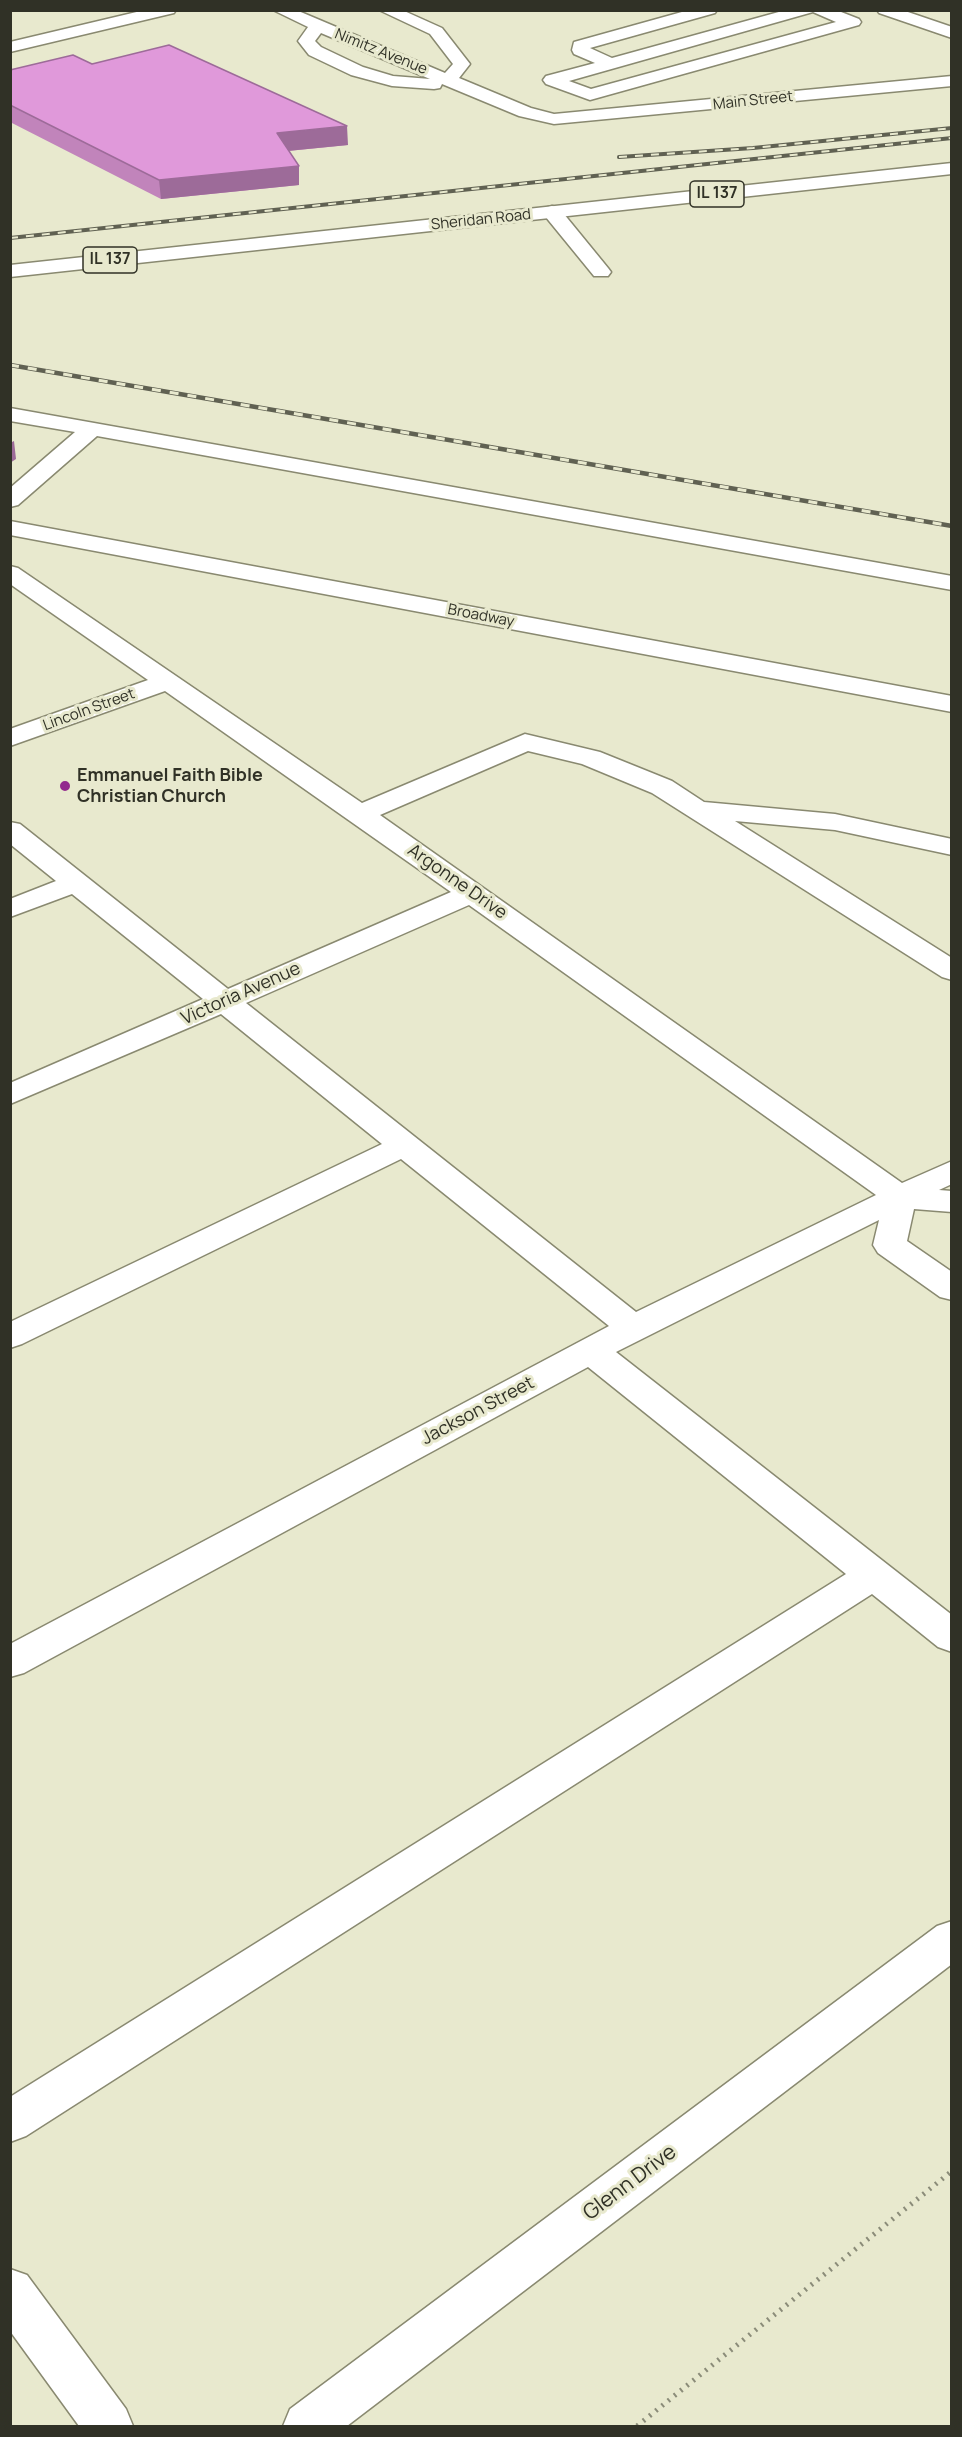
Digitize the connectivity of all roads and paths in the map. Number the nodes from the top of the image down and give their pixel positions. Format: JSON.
{"nodes":[{"id":1,"x":168,"y":10,"type":"edge"},
{"id":2,"x":281,"y":10,"type":"edge"},
{"id":3,"x":387,"y":10,"type":"edge"},
{"id":4,"x":806,"y":10,"type":"edge"},
{"id":5,"x":819,"y":10,"type":"edge"},
{"id":6,"x":885,"y":10,"type":"edge"},
{"id":7,"x":703,"y":12,"type":"edge"},
{"id":8,"x":318,"y":26,"type":"junction"},
{"id":9,"x":739,"y":29,"type":"junction"},
{"id":10,"x":951,"y":33,"type":"edge"},
{"id":11,"x":364,"y":45,"type":"junction"},
{"id":12,"x":10,"y":47,"type":"edge"},
{"id":13,"x":324,"y":55,"type":"junction"},
{"id":14,"x":395,"y":58,"type":"junction"},
{"id":15,"x":611,"y":64,"type":"junction"},
{"id":16,"x":352,"y":69,"type":"junction"},
{"id":17,"x":951,"y":81,"type":"edge"},
{"id":18,"x":455,"y":83,"type":"junction"},
{"id":19,"x":554,"y":119,"type":"joint"},
{"id":20,"x":951,"y":168,"type":"edge"},
{"id":21,"x":552,"y":212,"type":"junction"},
{"id":22,"x":10,"y":271,"type":"edge"},
{"id":23,"x":601,"y":272,"type":"dead end"},
{"id":24,"x":10,"y":414,"type":"edge"},
{"id":25,"x":93,"y":428,"type":"junction"},
{"id":26,"x":10,"y":500,"type":"edge"},
{"id":27,"x":10,"y":528,"type":"edge"},
{"id":28,"x":10,"y":573,"type":"edge"},
{"id":29,"x":951,"y":583,"type":"edge"},
{"id":30,"x":167,"y":682,"type":"junction"},
{"id":31,"x":951,"y":704,"type":"edge"},
{"id":32,"x":10,"y":738,"type":"edge"},
{"id":33,"x":696,"y":809,"type":"junction"},
{"id":34,"x":360,"y":814,"type":"junction"},
{"id":35,"x":10,"y":830,"type":"edge"},
{"id":36,"x":951,"y":848,"type":"edge"},
{"id":37,"x":75,"y":883,"type":"junction"},
{"id":38,"x":472,"y":893,"type":"junction"},
{"id":39,"x":10,"y":909,"type":"edge"},
{"id":40,"x":951,"y":971,"type":"edge"},
{"id":41,"x":223,"y":1002,"type":"junction"},
{"id":42,"x":10,"y":1095,"type":"edge"},
{"id":43,"x":405,"y":1145,"type":"junction"},
{"id":44,"x":951,"y":1171,"type":"edge"},
{"id":45,"x":900,"y":1197,"type":"junction"},
{"id":46,"x":951,"y":1202,"type":"edge"},
{"id":47,"x":951,"y":1289,"type":"edge"},
{"id":48,"x":633,"y":1328,"type":"junction"},
{"id":49,"x":10,"y":1336,"type":"edge"},
{"id":50,"x":591,"y":1351,"type":"junction"},
{"id":51,"x":873,"y":1575,"type":"junction"},
{"id":52,"x":951,"y":1637,"type":"edge"},
{"id":53,"x":10,"y":1662,"type":"edge"},
{"id":54,"x":951,"y":1939,"type":"edge"},
{"id":55,"x":10,"y":2122,"type":"edge"},
{"id":56,"x":951,"y":2171,"type":"edge"},
{"id":57,"x":10,"y":2291,"type":"edge"},
{"id":58,"x":93,"y":2421,"type":"edge"},
{"id":59,"x":308,"y":2427,"type":"edge"},
{"id":60,"x":637,"y":2427,"type":"edge"}],
"edges":[{"from":1,"to":12,"type":"main road"},
{"from":2,"to":8,"type":"main road","name":"Nimitz Avenue"},
{"from":3,"to":18,"type":"main road","name":"Nimitz Avenue"},
{"from":4,"to":9,"type":"main road"},
{"from":5,"to":15,"type":"main road"},
{"from":6,"to":10,"type":"main road"},
{"from":7,"to":9,"type":"main road"},
{"from":7,"to":15,"type":"main road"},
{"from":8,"to":11,"type":"main road","name":"Nimitz Avenue"},
{"from":8,"to":13,"type":"main road"},
{"from":9,"to":15,"type":"main road"},
{"from":11,"to":13,"type":"main road"},
{"from":11,"to":14,"type":"main road","name":"Nimitz Avenue"},
{"from":13,"to":16,"type":"main road"},
{"from":14,"to":16,"type":"main road"},
{"from":14,"to":18,"type":"main road","name":"Nimitz Avenue"},
{"from":16,"to":18,"type":"main road"},
{"from":17,"to":19,"type":"main road","name":"Main Street"},
{"from":18,"to":19,"type":"main road","name":"Nimitz Avenue"},
{"from":20,"to":21,"type":"main road","name":"Sheridan Road","number":"IL 137"},
{"from":21,"to":22,"type":"main road","name":"Sheridan Road","number":"IL 137"},
{"from":21,"to":23,"type":"main road"},
{"from":24,"to":25,"type":"main road"},
{"from":25,"to":26,"type":"main road"},
{"from":25,"to":29,"type":"main road"},
{"from":27,"to":31,"type":"main road","name":"Broadway"},
{"from":28,"to":30,"type":"main road","name":"Argonne Drive"},
{"from":30,"to":32,"type":"main road","name":"Lincoln Street"},
{"from":30,"to":34,"type":"main road","name":"Argonne Drive"},
{"from":33,"to":34,"type":"main road"},
{"from":33,"to":36,"type":"main road"},
{"from":33,"to":40,"type":"main road"},
{"from":34,"to":38,"type":"main road","name":"Argonne Drive"},
{"from":35,"to":37,"type":"main road"},
{"from":37,"to":39,"type":"main road"},
{"from":37,"to":41,"type":"main road"},
{"from":38,"to":41,"type":"main road","name":"Victoria Avenue"},
{"from":38,"to":45,"type":"main road","name":"Argonne Drive"},
{"from":41,"to":42,"type":"main road","name":"Victoria Avenue"},
{"from":41,"to":43,"type":"main road"},
{"from":43,"to":48,"type":"main road"},
{"from":43,"to":49,"type":"main road"},
{"from":44,"to":45,"type":"main road","name":"Jackson Street"},
{"from":45,"to":46,"type":"main road","name":"Argonne Drive"},
{"from":45,"to":47,"type":"main road"},
{"from":45,"to":48,"type":"main road","name":"Jackson Street"},
{"from":48,"to":50,"type":"main road","name":"Jackson Street"},
{"from":50,"to":51,"type":"main road"},
{"from":50,"to":53,"type":"main road","name":"Jackson Street"},
{"from":51,"to":52,"type":"main road"},
{"from":51,"to":55,"type":"main road"},
{"from":54,"to":59,"type":"main road","name":"Glenn Drive"},
{"from":56,"to":60,"type":"path"},
{"from":57,"to":58,"type":"main road"}]}
